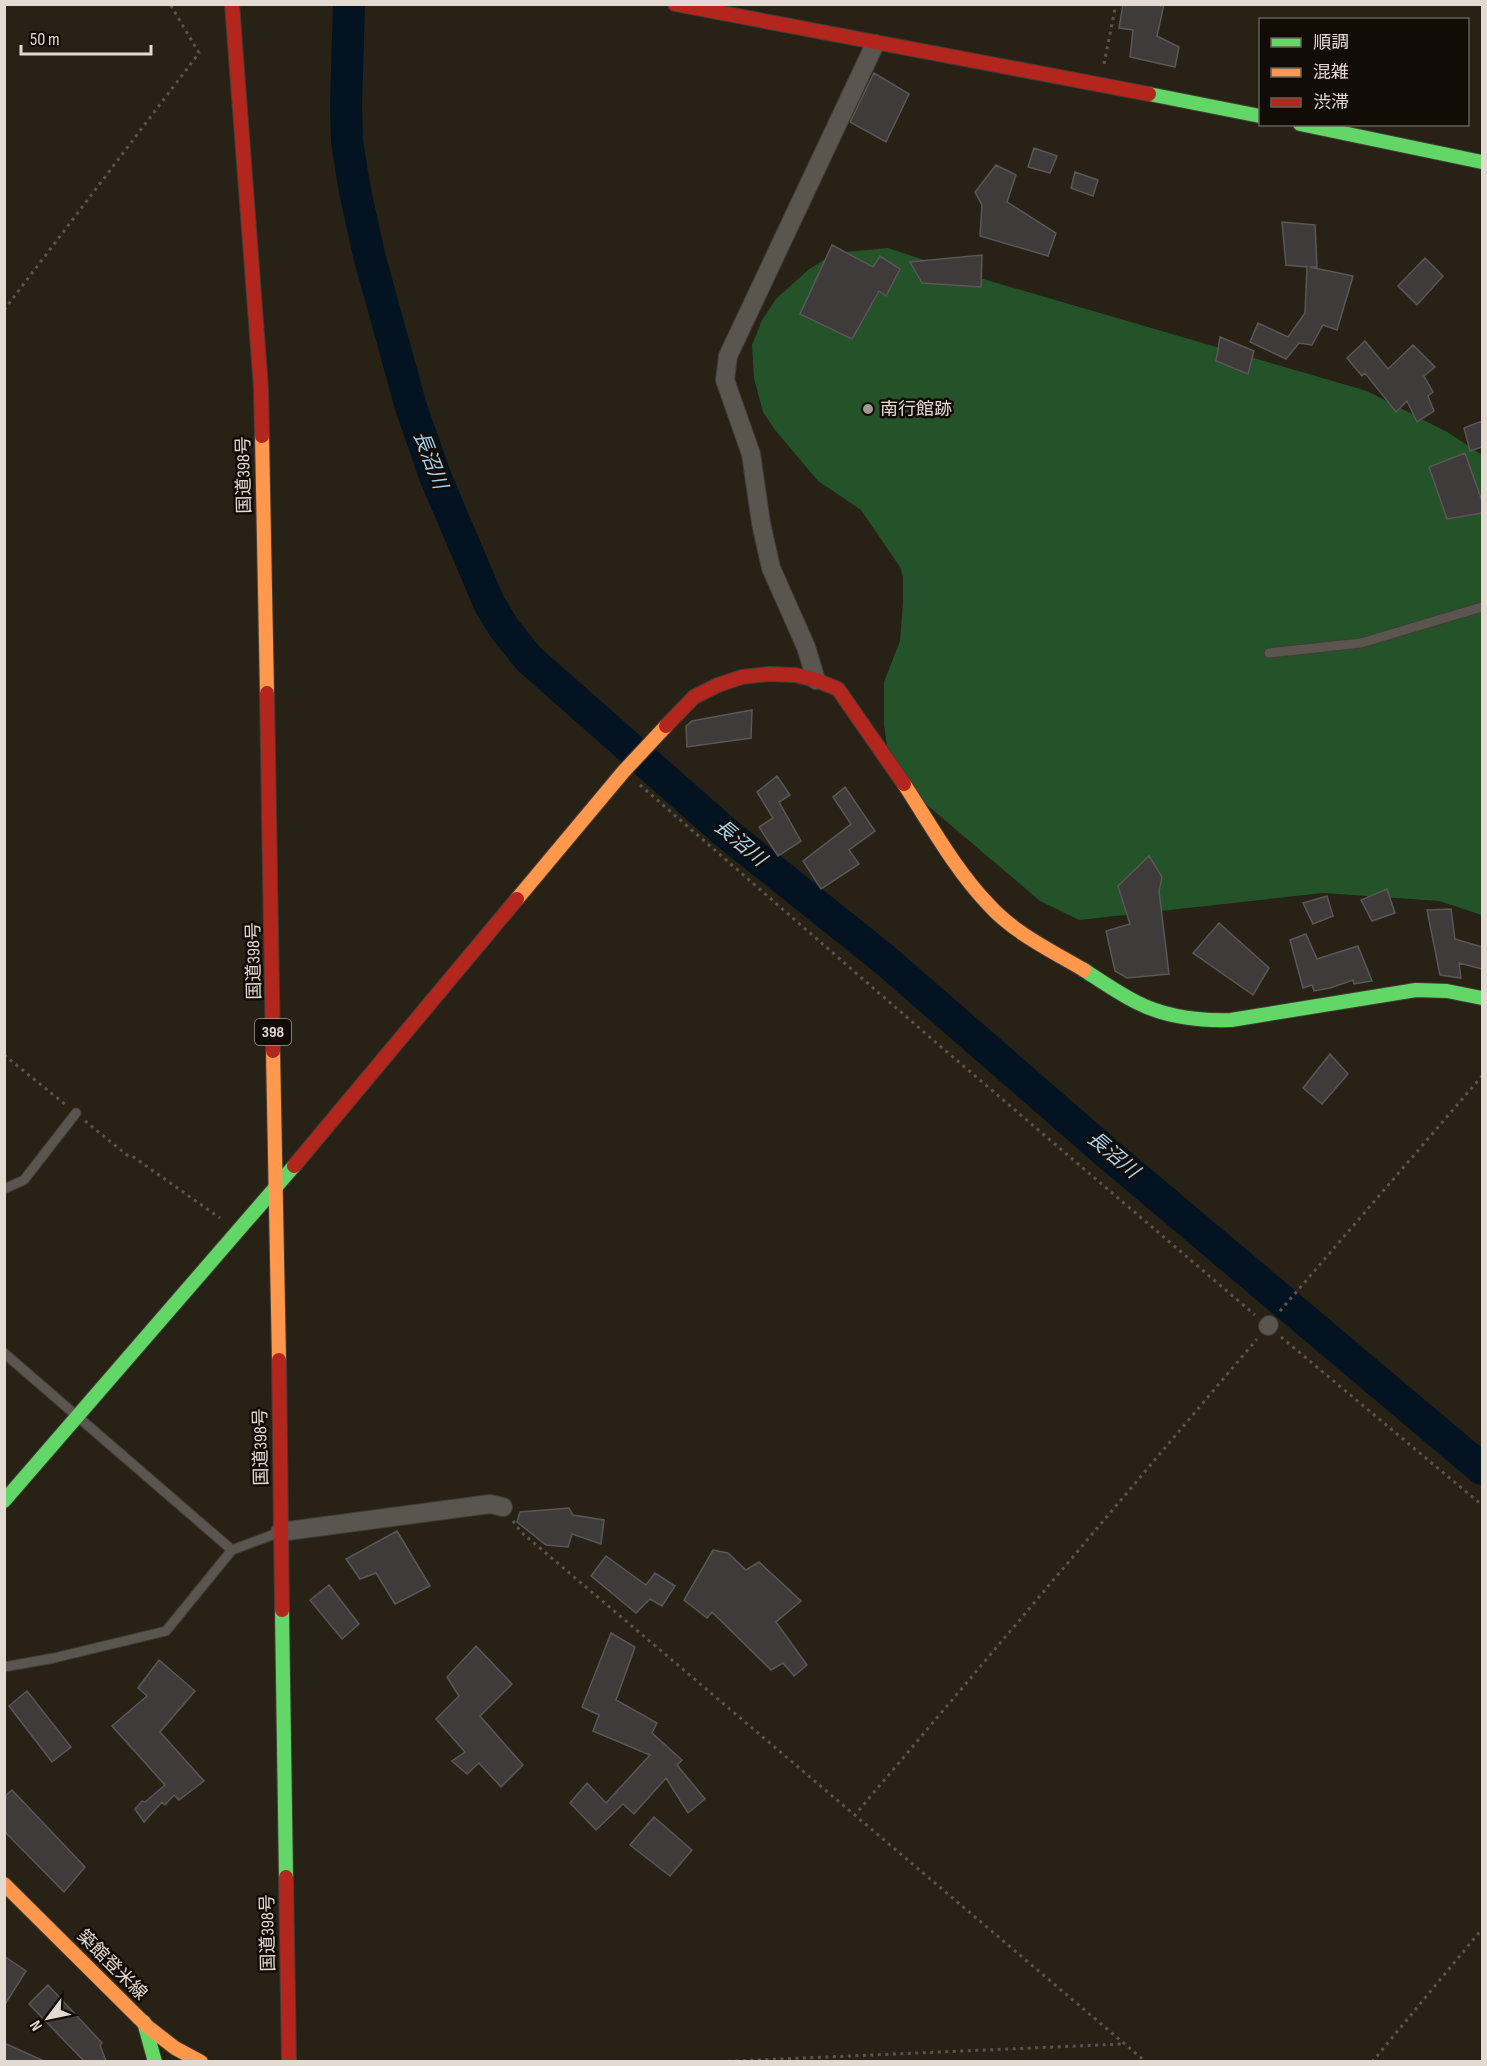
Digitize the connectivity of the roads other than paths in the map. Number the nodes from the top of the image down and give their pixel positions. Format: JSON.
{"nodes":[{"id":1,"x":232,"y":4,"type":"edge"},
{"id":2,"x":675,"y":4,"type":"edge"},
{"id":3,"x":875,"y":44,"type":"junction"},
{"id":4,"x":1259,"y":116,"type":"edge"},
{"id":5,"x":1310,"y":126,"type":"edge"},
{"id":6,"x":1482,"y":162,"type":"edge"},
{"id":7,"x":1482,"y":607,"type":"edge"},
{"id":8,"x":1269,"y":653,"type":"dead end"},
{"id":9,"x":816,"y":680,"type":"junction"},
{"id":10,"x":1482,"y":998,"type":"edge"},
{"id":11,"x":76,"y":1113,"type":"road end"},
{"id":12,"x":276,"y":1188,"type":"junction"},
{"id":13,"x":4,"y":1189,"type":"edge"},
{"id":14,"x":4,"y":1353,"type":"edge"},
{"id":15,"x":78,"y":1418,"type":"junction"},
{"id":16,"x":4,"y":1501,"type":"edge"},
{"id":17,"x":503,"y":1507,"type":"road end"},
{"id":18,"x":280,"y":1533,"type":"junction"},
{"id":19,"x":232,"y":1550,"type":"junction"},
{"id":20,"x":4,"y":1667,"type":"edge"},
{"id":21,"x":4,"y":1884,"type":"edge"},
{"id":22,"x":144,"y":2022,"type":"junction"},
{"id":23,"x":155,"y":2061,"type":"edge"},
{"id":24,"x":201,"y":2061,"type":"edge"},
{"id":25,"x":289,"y":2061,"type":"edge"}],
"edges":[{"from":1,"to":12,"type":"main road","name":"国道398号","number":"398"},
{"from":2,"to":3,"type":"main road"},
{"from":3,"to":4,"type":"main road"},
{"from":3,"to":9,"type":"street"},
{"from":5,"to":6,"type":"main road"},
{"from":7,"to":8,"type":"lane"},
{"from":9,"to":10,"type":"main road"},
{"from":9,"to":12,"type":"main road"},
{"from":11,"to":13,"type":"lane"},
{"from":12,"to":15,"type":"main road"},
{"from":12,"to":18,"type":"main road","name":"国道398号","number":"398"},
{"from":14,"to":15,"type":"lane"},
{"from":15,"to":16,"type":"main road"},
{"from":15,"to":19,"type":"lane"},
{"from":17,"to":18,"type":"street"},
{"from":18,"to":19,"type":"lane"},
{"from":18,"to":25,"type":"main road","name":"国道398号","number":"398"},
{"from":19,"to":20,"type":"lane"},
{"from":21,"to":22,"type":"main road","name":"築館登米線"},
{"from":22,"to":23,"type":"main road"},
{"from":22,"to":24,"type":"main road","name":"築館登米線"}]}
